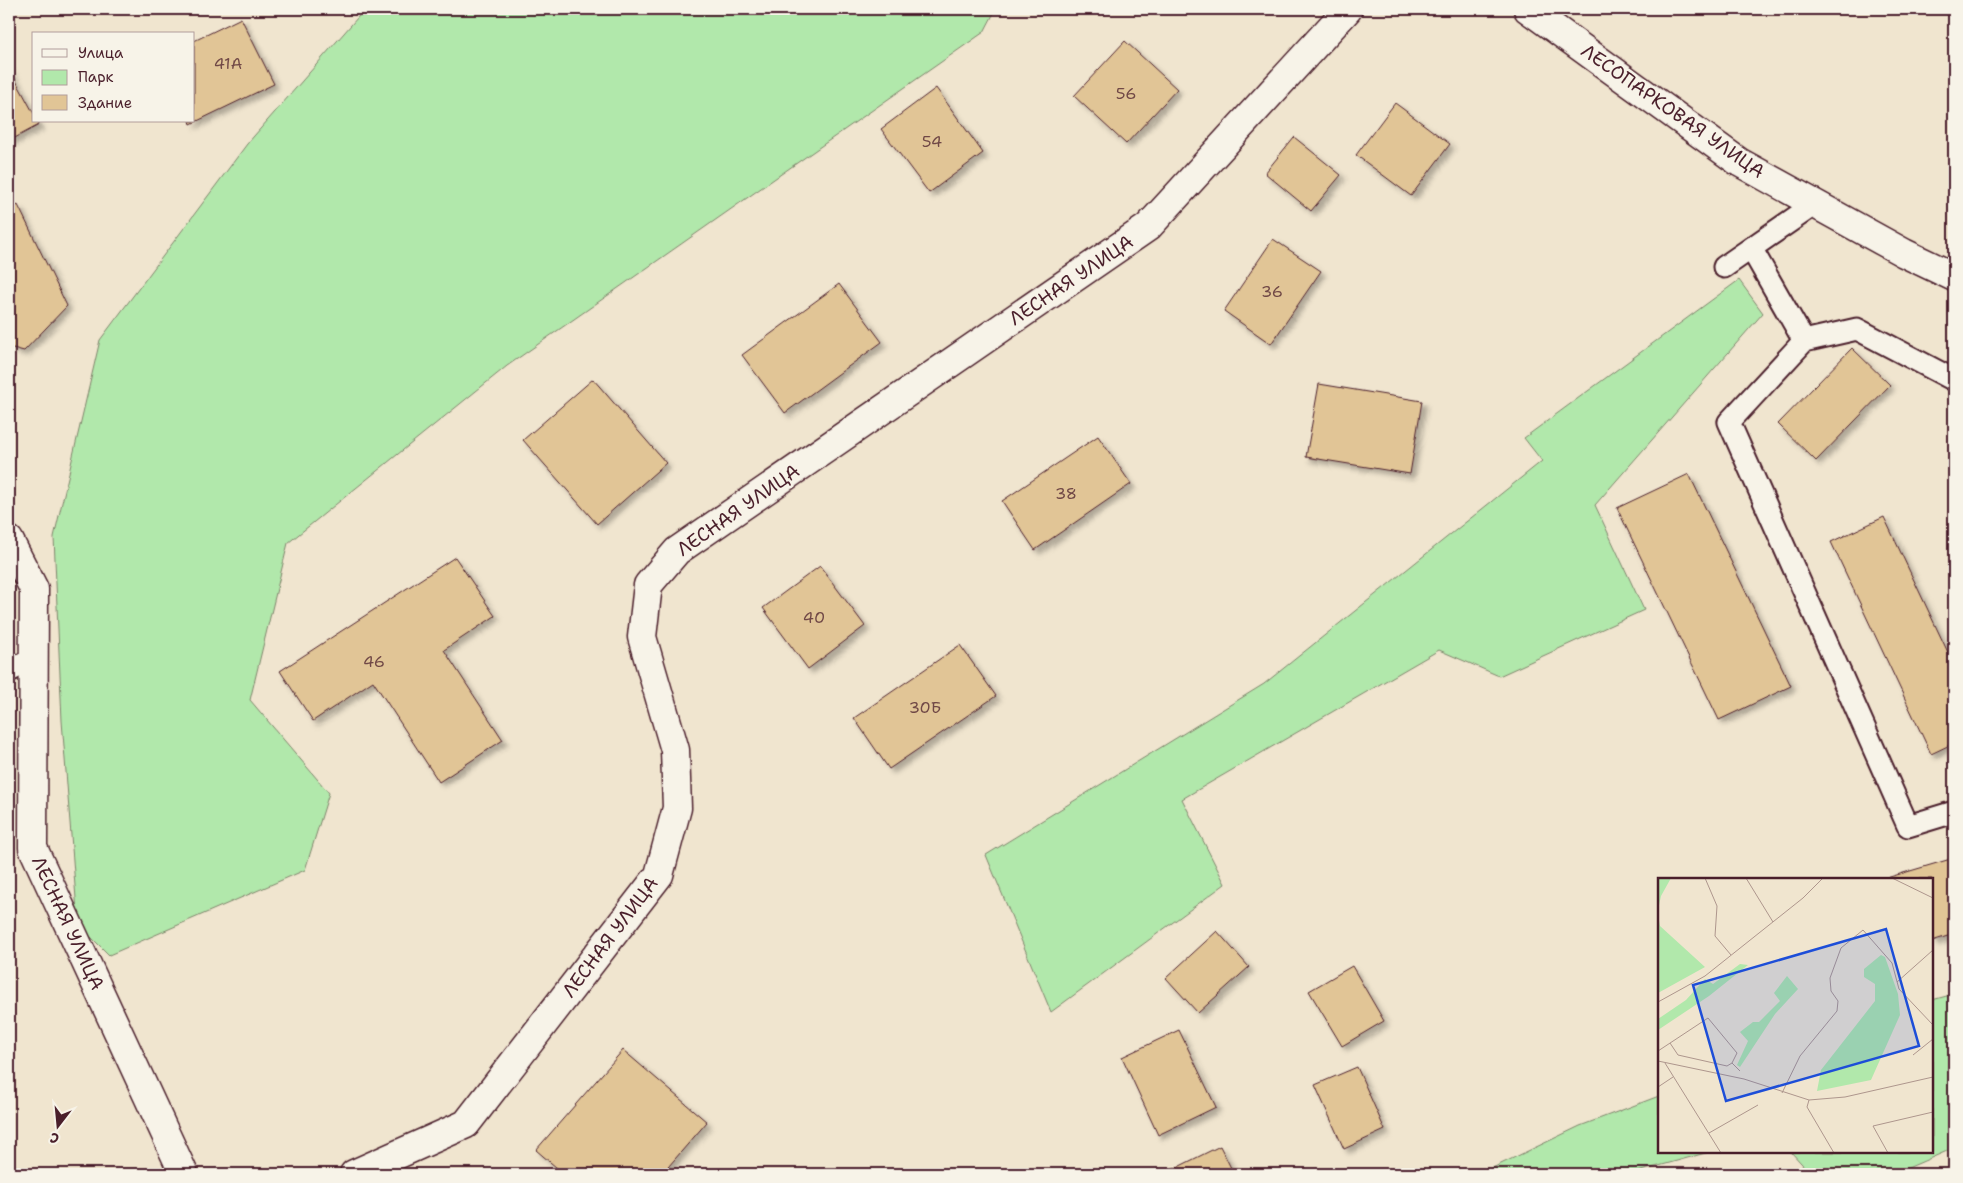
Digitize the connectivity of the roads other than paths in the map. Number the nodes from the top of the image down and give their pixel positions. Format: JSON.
{"nodes":[{"id":1,"x":1348,"y":9,"type":"edge"},
{"id":2,"x":1528,"y":9,"type":"edge"},
{"id":3,"x":1815,"y":204,"type":"junction"},
{"id":4,"x":1751,"y":248,"type":"junction"},
{"id":5,"x":1724,"y":267,"type":"dead end"},
{"id":6,"x":1954,"y":277,"type":"edge"},
{"id":7,"x":1804,"y":341,"type":"junction"},
{"id":8,"x":1954,"y":380,"type":"edge"},
{"id":9,"x":9,"y":540,"type":"edge"},
{"id":10,"x":33,"y":659,"type":"junction"},
{"id":11,"x":9,"y":671,"type":"edge"},
{"id":12,"x":1954,"y":812,"type":"edge"},
{"id":13,"x":184,"y":1174,"type":"edge"},
{"id":14,"x":354,"y":1174,"type":"edge"}],
"edges":[{"from":1,"to":14,"type":"street","name":"ЛЕСНАЯ УЛИЦА"},
{"from":2,"to":3,"type":"street","name":"ЛЕСОПАРКОВАЯ УЛИЦА"},
{"from":3,"to":4,"type":"lane"},
{"from":3,"to":6,"type":"street","name":"ЛЕСОПАРКОВАЯ УЛИЦА"},
{"from":4,"to":5,"type":"lane"},
{"from":4,"to":7,"type":"lane"},
{"from":7,"to":8,"type":"lane"},
{"from":7,"to":12,"type":"lane"},
{"from":9,"to":10,"type":"street","name":"ЛЕСНАЯ УЛИЦА"},
{"from":10,"to":11,"type":"lane"},
{"from":10,"to":13,"type":"street","name":"ЛЕСНАЯ УЛИЦА"}]}
